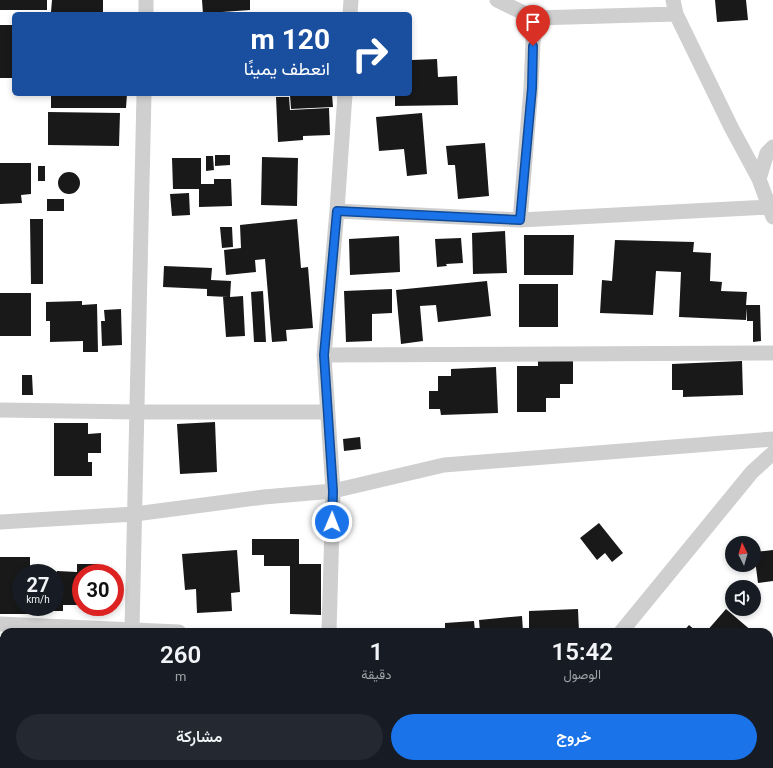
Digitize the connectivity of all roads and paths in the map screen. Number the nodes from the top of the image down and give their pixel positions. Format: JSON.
{"nodes":[{"id":1,"x":146,"y":0,"type":"edge"},
{"id":2,"x":351,"y":0,"type":"edge"},
{"id":3,"x":497,"y":0,"type":"edge"},
{"id":4,"x":675,"y":7,"type":"edge"},
{"id":5,"x":146,"y":12,"type":"edge"},
{"id":6,"x":350,"y":12,"type":"edge"},
{"id":7,"x":534,"y":18,"type":"junction"},
{"id":8,"x":144,"y":96,"type":"edge"},
{"id":9,"x":345,"y":96,"type":"edge"},
{"id":10,"x":773,"y":147,"type":"edge"},
{"id":11,"x":759,"y":179,"type":"junction"},
{"id":12,"x":337,"y":211,"type":"junction"},
{"id":13,"x":771,"y":212,"type":"edge"},
{"id":14,"x":520,"y":220,"type":"junction"},
{"id":15,"x":773,"y":354,"type":"edge"},
{"id":16,"x":324,"y":355,"type":"junction"},
{"id":17,"x":0,"y":410,"type":"edge"},
{"id":18,"x":137,"y":412,"type":"junction"},
{"id":19,"x":328,"y":412,"type":"junction"},
{"id":20,"x":773,"y":439,"type":"edge"},
{"id":21,"x":773,"y":453,"type":"edge"},
{"id":22,"x":333,"y":491,"type":"junction"},
{"id":23,"x":135,"y":514,"type":"junction"},
{"id":24,"x":0,"y":522,"type":"edge"},
{"id":25,"x":0,"y":624,"type":"edge"},
{"id":26,"x":106,"y":628,"type":"edge"},
{"id":27,"x":132,"y":628,"type":"edge"},
{"id":28,"x":329,"y":628,"type":"edge"},
{"id":29,"x":624,"y":628,"type":"edge"}],
"edges":[{"from":1,"to":5,"type":"street"},
{"from":2,"to":6,"type":"street"},
{"from":3,"to":7,"type":"street"},
{"from":4,"to":7,"type":"street"},
{"from":4,"to":11,"type":"street"},
{"from":7,"to":14,"type":"street"},
{"from":8,"to":18,"type":"street"},
{"from":9,"to":12,"type":"street"},
{"from":10,"to":11,"type":"street"},
{"from":11,"to":13,"type":"street"},
{"from":12,"to":14,"type":"street"},
{"from":12,"to":16,"type":"street"},
{"from":13,"to":14,"type":"street"},
{"from":15,"to":16,"type":"street"},
{"from":16,"to":19,"type":"street"},
{"from":17,"to":18,"type":"street"},
{"from":18,"to":19,"type":"street"},
{"from":18,"to":23,"type":"street"},
{"from":19,"to":22,"type":"street"},
{"from":20,"to":22,"type":"street"},
{"from":21,"to":29,"type":"street"},
{"from":22,"to":23,"type":"street"},
{"from":22,"to":28,"type":"street"},
{"from":23,"to":24,"type":"street"},
{"from":23,"to":27,"type":"street"},
{"from":25,"to":26,"type":"street"}]}
